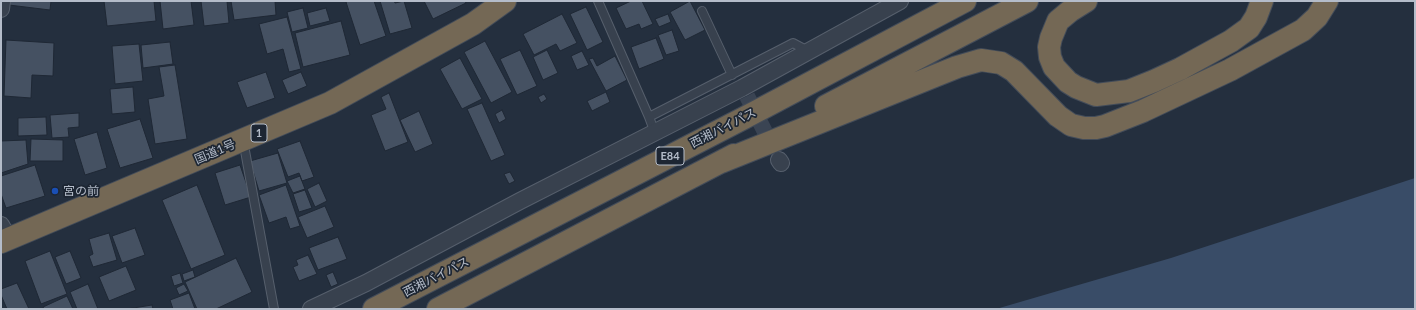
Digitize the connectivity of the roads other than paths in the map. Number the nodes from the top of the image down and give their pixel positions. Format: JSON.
{"nodes":[{"id":1,"x":2,"y":1,"type":"edge"},
{"id":2,"x":505,"y":1,"type":"edge"},
{"id":3,"x":598,"y":1,"type":"edge"},
{"id":4,"x":900,"y":1,"type":"edge"},
{"id":5,"x":965,"y":1,"type":"edge"},
{"id":6,"x":1027,"y":1,"type":"edge"},
{"id":7,"x":1086,"y":1,"type":"edge"},
{"id":8,"x":1262,"y":1,"type":"edge"},
{"id":9,"x":1327,"y":1,"type":"edge"},
{"id":10,"x":1,"y":9,"type":"edge"},
{"id":11,"x":702,"y":11,"type":"dead end"},
{"id":12,"x":808,"y":51,"type":"junction"},
{"id":13,"x":732,"y":75,"type":"junction"},
{"id":14,"x":649,"y":117,"type":"junction"},
{"id":15,"x":655,"y":133,"type":"junction"},
{"id":16,"x":243,"y":140,"type":"junction"},
{"id":17,"x":721,"y":162,"type":"junction"},
{"id":18,"x":4,"y":236,"type":"edge"},
{"id":19,"x":274,"y":309,"type":"edge"},
{"id":20,"x":311,"y":309,"type":"edge"},
{"id":21,"x":374,"y":309,"type":"edge"},
{"id":22,"x":438,"y":309,"type":"edge"}],
"edges":[{"from":1,"to":10,"type":"street"},
{"from":2,"to":16,"type":"highway","name":"国道1号","number":"1"},
{"from":3,"to":14,"type":"lane"},
{"from":4,"to":12,"type":"street"},
{"from":5,"to":21,"type":"highway","name":"西湘バイパス","number":"E84"},
{"from":6,"to":17,"type":"highway","number":"E84"},
{"from":7,"to":8,"type":"highway"},
{"from":9,"to":17,"type":"highway"},
{"from":11,"to":13,"type":"lane"},
{"from":12,"to":13,"type":"lane"},
{"from":12,"to":15,"type":"street"},
{"from":13,"to":14,"type":"lane"},
{"from":14,"to":15,"type":"lane"},
{"from":15,"to":20,"type":"street"},
{"from":16,"to":18,"type":"highway","name":"国道1号","number":"1"},
{"from":16,"to":19,"type":"lane"},
{"from":17,"to":22,"type":"highway","number":"E84"}]}
